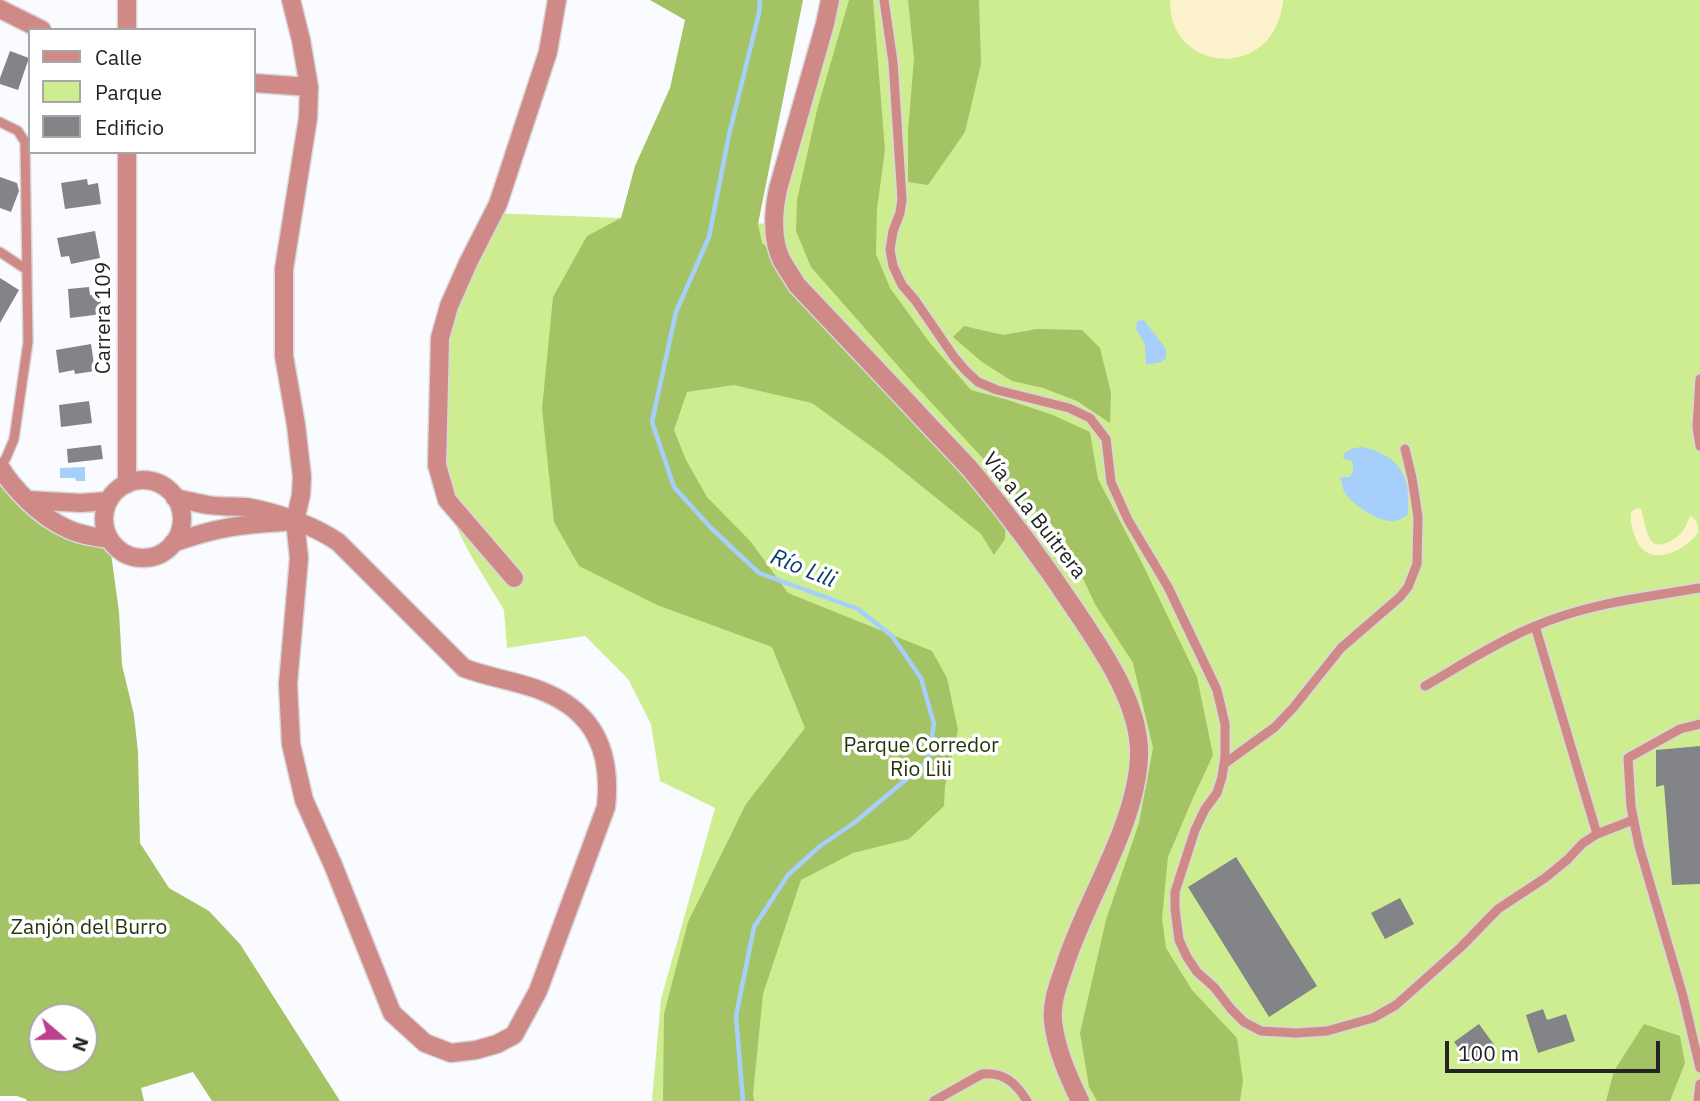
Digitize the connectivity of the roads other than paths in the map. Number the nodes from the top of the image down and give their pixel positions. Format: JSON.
{"nodes":[{"id":1,"x":127,"y":0,"type":"edge"},
{"id":2,"x":291,"y":0,"type":"edge"},
{"id":3,"x":557,"y":0,"type":"edge"},
{"id":4,"x":830,"y":0,"type":"edge"},
{"id":5,"x":884,"y":0,"type":"edge"},
{"id":6,"x":0,"y":9,"type":"edge"},
{"id":7,"x":38,"y":28,"type":"edge"},
{"id":8,"x":127,"y":28,"type":"edge"},
{"id":9,"x":256,"y":82,"type":"edge"},
{"id":10,"x":309,"y":88,"type":"junction"},
{"id":11,"x":0,"y":122,"type":"edge"},
{"id":12,"x":127,"y":154,"type":"edge"},
{"id":13,"x":0,"y":252,"type":"edge"},
{"id":14,"x":27,"y":270,"type":"junction"},
{"id":15,"x":1700,"y":379,"type":"edge"},
{"id":16,"x":1700,"y":446,"type":"edge"},
{"id":17,"x":1405,"y":449,"type":"dead end"},
{"id":18,"x":0,"y":467,"type":"edge"},
{"id":19,"x":127,"y":484,"type":"junction"},
{"id":20,"x":175,"y":498,"type":"junction"},
{"id":21,"x":27,"y":500,"type":"junction"},
{"id":22,"x":108,"y":501,"type":"junction"},
{"id":23,"x":295,"y":521,"type":"junction"},
{"id":24,"x":110,"y":539,"type":"junction"},
{"id":25,"x":173,"y":543,"type":"junction"},
{"id":26,"x":514,"y":578,"type":"dead end"},
{"id":27,"x":1700,"y":588,"type":"edge"},
{"id":28,"x":1535,"y":626,"type":"junction"},
{"id":29,"x":1425,"y":687,"type":"dead end"},
{"id":30,"x":1700,"y":724,"type":"edge"},
{"id":31,"x":1224,"y":764,"type":"junction"},
{"id":32,"x":1633,"y":820,"type":"junction"},
{"id":33,"x":1597,"y":834,"type":"junction"},
{"id":34,"x":1700,"y":1068,"type":"edge"},
{"id":35,"x":1700,"y":1084,"type":"edge"},
{"id":36,"x":934,"y":1101,"type":"edge"},
{"id":37,"x":1027,"y":1101,"type":"edge"},
{"id":38,"x":1080,"y":1101,"type":"edge"},
{"id":39,"x":1698,"y":1101,"type":"edge"}],
"edges":[{"from":1,"to":8,"type":"street"},
{"from":2,"to":10,"type":"street"},
{"from":3,"to":26,"type":"street"},
{"from":4,"to":38,"type":"street","name":"Vía a La Buitrera"},
{"from":5,"to":31,"type":"lane"},
{"from":6,"to":7,"type":"street"},
{"from":9,"to":10,"type":"street"},
{"from":10,"to":23,"type":"street"},
{"from":11,"to":14,"type":"lane"},
{"from":12,"to":19,"type":"street","name":"Carrera 109"},
{"from":13,"to":14,"type":"lane"},
{"from":14,"to":18,"type":"lane"},
{"from":15,"to":16,"type":"lane"},
{"from":17,"to":31,"type":"lane"},
{"from":18,"to":21,"type":"street"},
{"from":19,"to":20,"type":"street"},
{"from":19,"to":22,"type":"street"},
{"from":20,"to":23,"type":"street"},
{"from":20,"to":25,"type":"street"},
{"from":21,"to":22,"type":"street"},
{"from":21,"to":24,"type":"street"},
{"from":22,"to":24,"type":"street"},
{"from":23,"to":23,"type":"street"},
{"from":23,"to":25,"type":"street"},
{"from":24,"to":25,"type":"street"},
{"from":27,"to":28,"type":"lane"},
{"from":28,"to":29,"type":"lane"},
{"from":28,"to":33,"type":"lane"},
{"from":30,"to":32,"type":"lane"},
{"from":31,"to":33,"type":"lane"},
{"from":32,"to":33,"type":"lane"},
{"from":32,"to":34,"type":"lane"},
{"from":35,"to":39,"type":"lane"},
{"from":36,"to":37,"type":"lane"}]}
